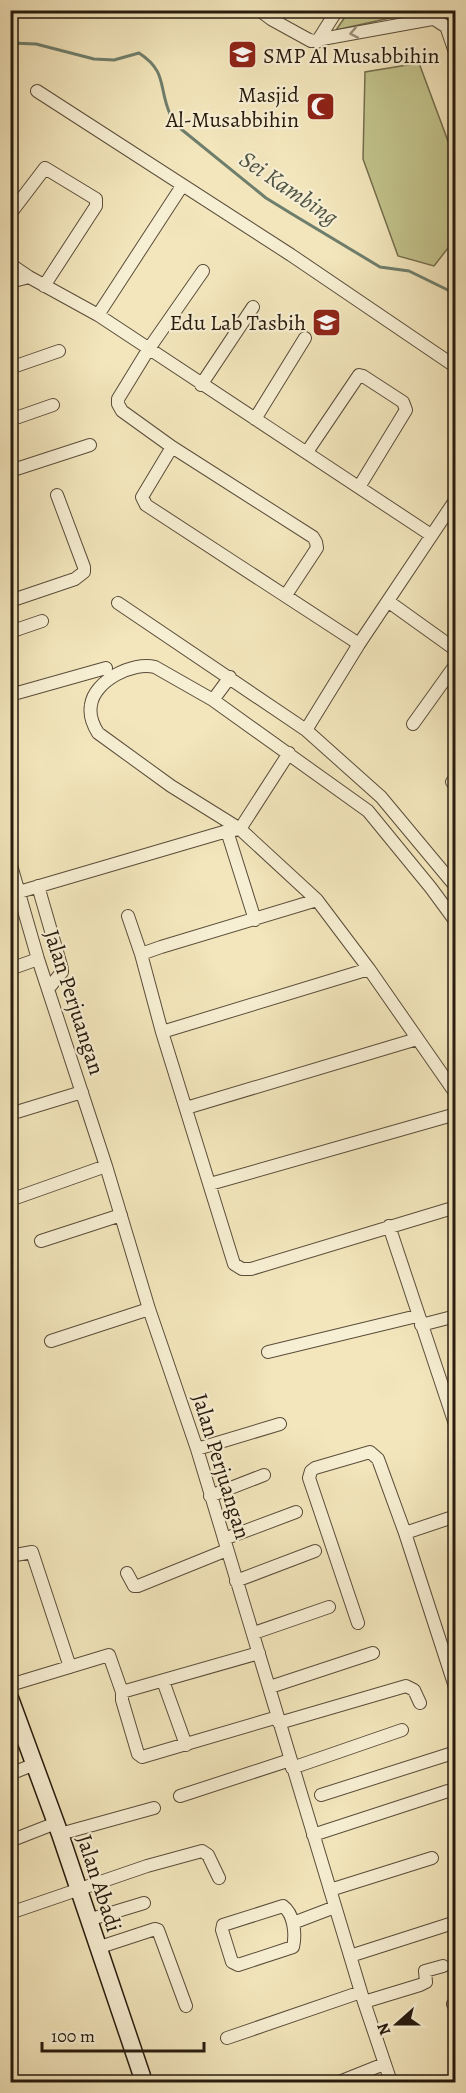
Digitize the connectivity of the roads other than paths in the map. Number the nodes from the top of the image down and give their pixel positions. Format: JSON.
{"nodes":[{"id":1,"x":259,"y":10,"type":"edge"},
{"id":2,"x":337,"y":10,"type":"edge"},
{"id":3,"x":420,"y":10,"type":"edge"},
{"id":4,"x":432,"y":19,"type":"junction"},
{"id":5,"x":452,"y":31,"type":"edge"},
{"id":6,"x":317,"y":42,"type":"junction"},
{"id":7,"x":456,"y":55,"type":"edge"},
{"id":8,"x":37,"y":91,"type":"dead end"},
{"id":9,"x":182,"y":186,"type":"junction"},
{"id":10,"x":10,"y":214,"type":"edge"},
{"id":11,"x":10,"y":264,"type":"edge"},
{"id":12,"x":203,"y":271,"type":"dead end"},
{"id":13,"x":29,"y":277,"type":"junction"},
{"id":14,"x":10,"y":282,"type":"edge"},
{"id":15,"x":44,"y":285,"type":"junction"},
{"id":16,"x":253,"y":307,"type":"dead end"},
{"id":17,"x":98,"y":315,"type":"junction"},
{"id":18,"x":305,"y":338,"type":"dead end"},
{"id":19,"x":148,"y":350,"type":"junction"},
{"id":20,"x":59,"y":351,"type":"dead end"},
{"id":21,"x":456,"y":367,"type":"edge"},
{"id":22,"x":10,"y":368,"type":"edge"},
{"id":23,"x":201,"y":385,"type":"junction"},
{"id":24,"x":53,"y":405,"type":"dead end"},
{"id":25,"x":255,"y":418,"type":"junction"},
{"id":26,"x":10,"y":420,"type":"edge"},
{"id":27,"x":90,"y":445,"type":"dead end"},
{"id":28,"x":172,"y":447,"type":"junction"},
{"id":29,"x":307,"y":452,"type":"junction"},
{"id":30,"x":10,"y":471,"type":"edge"},
{"id":31,"x":359,"y":487,"type":"junction"},
{"id":32,"x":57,"y":495,"type":"dead end"},
{"id":33,"x":456,"y":499,"type":"edge"},
{"id":34,"x":431,"y":535,"type":"junction"},
{"id":35,"x":286,"y":595,"type":"junction"},
{"id":36,"x":10,"y":601,"type":"edge"},
{"id":37,"x":389,"y":602,"type":"junction"},
{"id":38,"x":118,"y":603,"type":"dead end"},
{"id":39,"x":42,"y":621,"type":"dead end"},
{"id":40,"x":10,"y":632,"type":"edge"},
{"id":41,"x":359,"y":644,"type":"junction"},
{"id":42,"x":456,"y":650,"type":"edge"},
{"id":43,"x":456,"y":664,"type":"edge"},
{"id":44,"x":106,"y":668,"type":"dead end"},
{"id":45,"x":230,"y":677,"type":"junction"},
{"id":46,"x":10,"y":695,"type":"edge"},
{"id":47,"x":213,"y":700,"type":"junction"},
{"id":48,"x":413,"y":724,"type":"dead end"},
{"id":49,"x":306,"y":730,"type":"junction"},
{"id":50,"x":289,"y":753,"type":"junction"},
{"id":51,"x":381,"y":797,"type":"junction"},
{"id":52,"x":368,"y":811,"type":"junction"},
{"id":53,"x":240,"y":829,"type":"junction"},
{"id":54,"x":227,"y":831,"type":"junction"},
{"id":55,"x":10,"y":862,"type":"edge"},
{"id":56,"x":38,"y":886,"type":"junction"},
{"id":57,"x":456,"y":887,"type":"edge"},
{"id":58,"x":16,"y":898,"type":"edge"},
{"id":59,"x":317,"y":900,"type":"junction"},
{"id":60,"x":128,"y":916,"type":"dead end"},
{"id":61,"x":255,"y":920,"type":"junction"},
{"id":62,"x":456,"y":922,"type":"edge"},
{"id":63,"x":141,"y":954,"type":"junction"},
{"id":64,"x":38,"y":959,"type":"junction"},
{"id":65,"x":10,"y":969,"type":"edge"},
{"id":66,"x":369,"y":969,"type":"junction"},
{"id":67,"x":48,"y":989,"type":"junction"},
{"id":68,"x":162,"y":1032,"type":"junction"},
{"id":69,"x":417,"y":1039,"type":"junction"},
{"id":70,"x":82,"y":1092,"type":"junction"},
{"id":71,"x":456,"y":1094,"type":"edge"},
{"id":72,"x":186,"y":1108,"type":"junction"},
{"id":73,"x":10,"y":1114,"type":"edge"},
{"id":74,"x":456,"y":1114,"type":"edge"},
{"id":75,"x":106,"y":1166,"type":"junction"},
{"id":76,"x":210,"y":1184,"type":"junction"},
{"id":77,"x":10,"y":1200,"type":"edge"},
{"id":78,"x":456,"y":1207,"type":"edge"},
{"id":79,"x":121,"y":1215,"type":"junction"},
{"id":80,"x":389,"y":1226,"type":"junction"},
{"id":81,"x":41,"y":1240,"type":"dead end"},
{"id":82,"x":148,"y":1309,"type":"junction"},
{"id":83,"x":456,"y":1316,"type":"edge"},
{"id":84,"x":419,"y":1321,"type":"junction"},
{"id":85,"x":51,"y":1341,"type":"dead end"},
{"id":86,"x":268,"y":1352,"type":"dead end"},
{"id":87,"x":280,"y":1424,"type":"dead end"},
{"id":88,"x":456,"y":1427,"type":"edge"},
{"id":89,"x":197,"y":1449,"type":"junction"},
{"id":90,"x":264,"y":1475,"type":"dead end"},
{"id":91,"x":210,"y":1496,"type":"junction"},
{"id":92,"x":296,"y":1512,"type":"dead end"},
{"id":93,"x":456,"y":1516,"type":"edge"},
{"id":94,"x":405,"y":1533,"type":"junction"},
{"id":95,"x":225,"y":1544,"type":"junction"},
{"id":96,"x":315,"y":1551,"type":"dead end"},
{"id":97,"x":10,"y":1556,"type":"edge"},
{"id":98,"x":127,"y":1573,"type":"dead end"},
{"id":99,"x":236,"y":1581,"type":"junction"},
{"id":100,"x":329,"y":1607,"type":"dead end"},
{"id":101,"x":358,"y":1623,"type":"dead end"},
{"id":102,"x":254,"y":1633,"type":"junction"},
{"id":103,"x":259,"y":1653,"type":"junction"},
{"id":104,"x":373,"y":1653,"type":"dead end"},
{"id":105,"x":70,"y":1666,"type":"junction"},
{"id":106,"x":163,"y":1681,"type":"junction"},
{"id":107,"x":10,"y":1685,"type":"edge"},
{"id":108,"x":270,"y":1687,"type":"junction"},
{"id":109,"x":456,"y":1690,"type":"edge"},
{"id":110,"x":122,"y":1692,"type":"junction"},
{"id":111,"x":10,"y":1698,"type":"edge"},
{"id":112,"x":420,"y":1703,"type":"dead end"},
{"id":113,"x":278,"y":1720,"type":"junction"},
{"id":114,"x":402,"y":1730,"type":"dead end"},
{"id":115,"x":17,"y":1737,"type":"edge"},
{"id":116,"x":186,"y":1745,"type":"junction"},
{"id":117,"x":456,"y":1752,"type":"edge"},
{"id":118,"x":35,"y":1764,"type":"junction"},
{"id":119,"x":291,"y":1764,"type":"junction"},
{"id":120,"x":10,"y":1774,"type":"edge"},
{"id":121,"x":448,"y":1791,"type":"dead end"},
{"id":122,"x":321,"y":1795,"type":"dead end"},
{"id":123,"x":180,"y":1797,"type":"dead end"},
{"id":124,"x":154,"y":1808,"type":"dead end"},
{"id":125,"x":58,"y":1828,"type":"junction"},
{"id":126,"x":313,"y":1835,"type":"junction"},
{"id":127,"x":10,"y":1840,"type":"edge"},
{"id":128,"x":432,"y":1858,"type":"dead end"},
{"id":129,"x":219,"y":1878,"type":"dead end"},
{"id":130,"x":78,"y":1890,"type":"junction"},
{"id":131,"x":330,"y":1890,"type":"junction"},
{"id":132,"x":144,"y":1903,"type":"dead end"},
{"id":133,"x":335,"y":1907,"type":"junction"},
{"id":134,"x":10,"y":1913,"type":"edge"},
{"id":135,"x":88,"y":1920,"type":"junction"},
{"id":136,"x":293,"y":1923,"type":"junction"},
{"id":137,"x":453,"y":1923,"type":"dead end"},
{"id":138,"x":97,"y":1948,"type":"junction"},
{"id":139,"x":350,"y":1956,"type":"junction"},
{"id":140,"x":443,"y":1966,"type":"dead end"},
{"id":141,"x":362,"y":1997,"type":"junction"},
{"id":142,"x":186,"y":2006,"type":"dead end"},
{"id":143,"x":226,"y":2038,"type":"dead end"},
{"id":144,"x":384,"y":2064,"type":"junction"},
{"id":145,"x":144,"y":2082,"type":"edge"},
{"id":146,"x":339,"y":2082,"type":"edge"},
{"id":147,"x":391,"y":2082,"type":"edge"}],
"edges":[{"from":1,"to":6,"type":"street"},
{"from":2,"to":6,"type":"street"},
{"from":3,"to":4,"type":"street"},
{"from":4,"to":5,"type":"street"},
{"from":4,"to":6,"type":"street","one_way":true},
{"from":5,"to":7,"type":"street"},
{"from":8,"to":9,"type":"street"},
{"from":9,"to":17,"type":"street"},
{"from":9,"to":21,"type":"street"},
{"from":10,"to":15,"type":"street"},
{"from":11,"to":13,"type":"street"},
{"from":12,"to":19,"type":"street"},
{"from":13,"to":14,"type":"street"},
{"from":13,"to":15,"type":"street"},
{"from":15,"to":17,"type":"street"},
{"from":16,"to":23,"type":"street"},
{"from":17,"to":19,"type":"street"},
{"from":18,"to":25,"type":"street"},
{"from":19,"to":23,"type":"street"},
{"from":19,"to":28,"type":"street"},
{"from":20,"to":22,"type":"street"},
{"from":23,"to":25,"type":"street"},
{"from":24,"to":26,"type":"street"},
{"from":25,"to":29,"type":"street"},
{"from":27,"to":30,"type":"street"},
{"from":28,"to":35,"type":"street"},
{"from":28,"to":35,"type":"street"},
{"from":29,"to":31,"type":"street"},
{"from":29,"to":31,"type":"street"},
{"from":31,"to":34,"type":"street"},
{"from":32,"to":36,"type":"street"},
{"from":33,"to":34,"type":"street"},
{"from":34,"to":37,"type":"street"},
{"from":35,"to":41,"type":"street"},
{"from":37,"to":41,"type":"street"},
{"from":37,"to":42,"type":"street"},
{"from":38,"to":45,"type":"street"},
{"from":39,"to":40,"type":"street"},
{"from":41,"to":49,"type":"street"},
{"from":43,"to":48,"type":"street"},
{"from":44,"to":46,"type":"street"},
{"from":45,"to":47,"type":"street"},
{"from":45,"to":49,"type":"street"},
{"from":47,"to":50,"type":"street"},
{"from":47,"to":53,"type":"street"},
{"from":49,"to":51,"type":"street"},
{"from":50,"to":52,"type":"street"},
{"from":50,"to":53,"type":"street"},
{"from":51,"to":52,"type":"street"},
{"from":51,"to":57,"type":"street"},
{"from":52,"to":62,"type":"street"},
{"from":53,"to":54,"type":"street"},
{"from":53,"to":59,"type":"street"},
{"from":54,"to":56,"type":"street"},
{"from":54,"to":61,"type":"street"},
{"from":55,"to":58,"type":"street","name":"Jalan Perjuangan"},
{"from":56,"to":58,"type":"street"},
{"from":56,"to":67,"type":"street"},
{"from":58,"to":64,"type":"street","name":"Jalan Perjuangan"},
{"from":59,"to":61,"type":"street"},
{"from":59,"to":66,"type":"street"},
{"from":60,"to":63,"type":"street"},
{"from":61,"to":63,"type":"street"},
{"from":63,"to":68,"type":"street"},
{"from":64,"to":65,"type":"street"},
{"from":64,"to":67,"type":"street","name":"Jalan Perjuangan"},
{"from":66,"to":68,"type":"street"},
{"from":66,"to":69,"type":"street"},
{"from":67,"to":70,"type":"street","name":"Jalan Perjuangan"},
{"from":68,"to":72,"type":"street"},
{"from":69,"to":71,"type":"street"},
{"from":69,"to":72,"type":"street"},
{"from":70,"to":73,"type":"street"},
{"from":70,"to":75,"type":"street","name":"Jalan Perjuangan"},
{"from":72,"to":76,"type":"street"},
{"from":74,"to":76,"type":"street"},
{"from":75,"to":77,"type":"street"},
{"from":75,"to":79,"type":"street","name":"Jalan Perjuangan"},
{"from":76,"to":80,"type":"street"},
{"from":78,"to":80,"type":"street"},
{"from":79,"to":81,"type":"street"},
{"from":79,"to":82,"type":"street","name":"Jalan Perjuangan"},
{"from":80,"to":84,"type":"street"},
{"from":82,"to":85,"type":"street"},
{"from":82,"to":89,"type":"street","name":"Jalan Perjuangan"},
{"from":83,"to":84,"type":"street"},
{"from":84,"to":86,"type":"street"},
{"from":84,"to":88,"type":"street"},
{"from":87,"to":89,"type":"street"},
{"from":89,"to":91,"type":"street","name":"Jalan Perjuangan"},
{"from":90,"to":91,"type":"street"},
{"from":91,"to":95,"type":"street","name":"Jalan Perjuangan"},
{"from":92,"to":95,"type":"street"},
{"from":93,"to":94,"type":"street"},
{"from":94,"to":101,"type":"street"},
{"from":94,"to":109,"type":"street"},
{"from":95,"to":98,"type":"street"},
{"from":95,"to":99,"type":"street","name":"Jalan Perjuangan"},
{"from":96,"to":99,"type":"street"},
{"from":97,"to":105,"type":"street"},
{"from":99,"to":102,"type":"street","name":"Jalan Perjuangan"},
{"from":100,"to":102,"type":"street"},
{"from":102,"to":103,"type":"street","name":"Jalan Perjuangan"},
{"from":103,"to":106,"type":"street"},
{"from":103,"to":108,"type":"street","name":"Jalan Perjuangan"},
{"from":104,"to":108,"type":"street"},
{"from":105,"to":107,"type":"street"},
{"from":105,"to":110,"type":"street"},
{"from":106,"to":110,"type":"street"},
{"from":106,"to":116,"type":"street"},
{"from":108,"to":113,"type":"street","name":"Jalan Perjuangan"},
{"from":110,"to":116,"type":"street"},
{"from":111,"to":115,"type":"street","name":"Jalan Abadi"},
{"from":112,"to":113,"type":"street"},
{"from":113,"to":116,"type":"street"},
{"from":113,"to":119,"type":"street","name":"Jalan Perjuangan"},
{"from":114,"to":119,"type":"street"},
{"from":115,"to":118,"type":"street","name":"Jalan Abadi"},
{"from":117,"to":122,"type":"street"},
{"from":118,"to":120,"type":"street"},
{"from":118,"to":125,"type":"street","name":"Jalan Abadi"},
{"from":119,"to":123,"type":"street"},
{"from":119,"to":126,"type":"street","name":"Jalan Perjuangan"},
{"from":121,"to":126,"type":"street"},
{"from":124,"to":125,"type":"street"},
{"from":125,"to":127,"type":"street"},
{"from":125,"to":130,"type":"street","name":"Jalan Abadi"},
{"from":126,"to":131,"type":"street","name":"Jalan Perjuangan"},
{"from":128,"to":131,"type":"street"},
{"from":129,"to":130,"type":"street"},
{"from":130,"to":134,"type":"street"},
{"from":130,"to":135,"type":"street","name":"Jalan Abadi"},
{"from":131,"to":133,"type":"street","name":"Jalan Perjuangan"},
{"from":132,"to":135,"type":"street"},
{"from":133,"to":136,"type":"street"},
{"from":133,"to":139,"type":"street","name":"Jalan Perjuangan"},
{"from":135,"to":138,"type":"street","name":"Jalan Abadi"},
{"from":136,"to":136,"type":"street"},
{"from":137,"to":139,"type":"street"},
{"from":138,"to":142,"type":"street"},
{"from":138,"to":145,"type":"street","name":"Jalan Abadi"},
{"from":139,"to":141,"type":"street","name":"Jalan Perjuangan"},
{"from":140,"to":141,"type":"street"},
{"from":141,"to":143,"type":"street"},
{"from":141,"to":144,"type":"street","name":"Jalan Perjuangan"},
{"from":144,"to":146,"type":"street"},
{"from":144,"to":147,"type":"street","name":"Jalan Perjuangan"}]}
